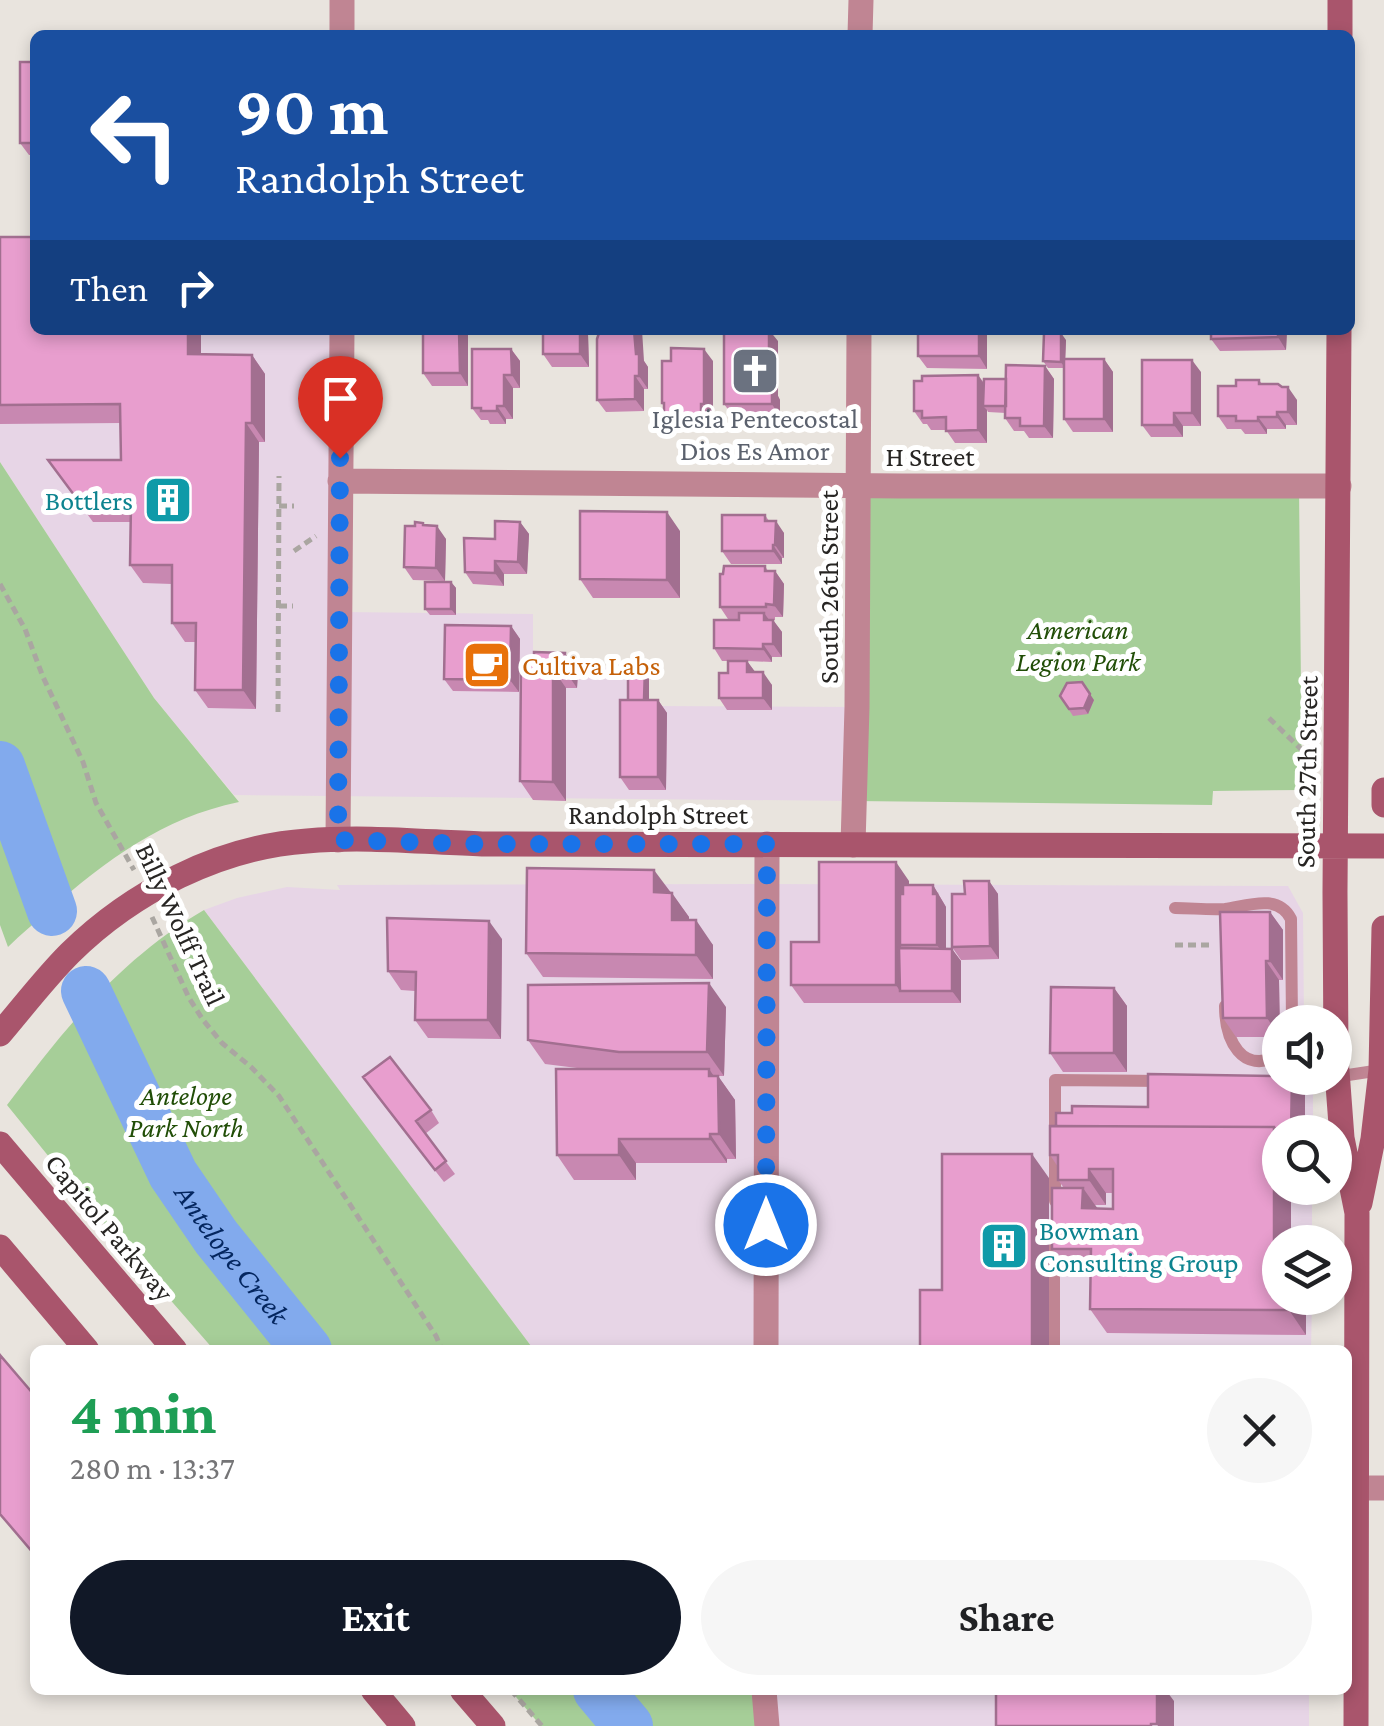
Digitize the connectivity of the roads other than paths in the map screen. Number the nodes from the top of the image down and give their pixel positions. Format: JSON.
{"nodes":[{"id":1,"x":342,"y":0,"type":"edge"},
{"id":2,"x":860,"y":0,"type":"edge"},
{"id":3,"x":1340,"y":0,"type":"edge"},
{"id":4,"x":342,"y":30,"type":"edge"},
{"id":5,"x":860,"y":30,"type":"edge"},
{"id":6,"x":1340,"y":30,"type":"edge"},
{"id":7,"x":342,"y":335,"type":"edge"},
{"id":8,"x":858,"y":335,"type":"edge"},
{"id":9,"x":1339,"y":335,"type":"edge"},
{"id":10,"x":340,"y":481,"type":"junction"},
{"id":11,"x":858,"y":486,"type":"junction"},
{"id":12,"x":1339,"y":486,"type":"junction"},
{"id":13,"x":1384,"y":790,"type":"edge"},
{"id":14,"x":1384,"y":805,"type":"edge"},
{"id":15,"x":338,"y":840,"type":"junction"},
{"id":16,"x":767,"y":844,"type":"junction"},
{"id":17,"x":853,"y":844,"type":"junction"},
{"id":18,"x":1335,"y":846,"type":"junction"},
{"id":19,"x":1384,"y":846,"type":"edge"},
{"id":20,"x":1176,"y":908,"type":"dead end"},
{"id":21,"x":1225,"y":908,"type":"junction"},
{"id":22,"x":1225,"y":927,"type":"edge"},
{"id":23,"x":1384,"y":928,"type":"edge"},
{"id":24,"x":1225,"y":985,"type":"edge"},
{"id":25,"x":1292,"y":1005,"type":"edge"},
{"id":26,"x":1335,"y":1005,"type":"edge"},
{"id":27,"x":0,"y":1034,"type":"edge"},
{"id":28,"x":1262,"y":1061,"type":"edge"},
{"id":29,"x":1382,"y":1070,"type":"junction"},
{"id":30,"x":1352,"y":1074,"type":"edge"},
{"id":31,"x":1174,"y":1081,"type":"edge"},
{"id":32,"x":1337,"y":1095,"type":"edge"},
{"id":33,"x":1379,"y":1139,"type":"edge"},
{"id":34,"x":0,"y":1144,"type":"edge"},
{"id":35,"x":1358,"y":1213,"type":"junction"},
{"id":36,"x":0,"y":1247,"type":"edge"},
{"id":37,"x":82,"y":1345,"type":"edge"},
{"id":38,"x":171,"y":1345,"type":"edge"},
{"id":39,"x":766,"y":1345,"type":"edge"},
{"id":40,"x":1054,"y":1345,"type":"edge"},
{"id":41,"x":1358,"y":1488,"type":"junction"},
{"id":42,"x":1384,"y":1488,"type":"edge"},
{"id":43,"x":1352,"y":1642,"type":"edge"},
{"id":44,"x":377,"y":1695,"type":"edge"},
{"id":45,"x":466,"y":1695,"type":"edge"},
{"id":46,"x":404,"y":1726,"type":"edge"},
{"id":47,"x":493,"y":1726,"type":"edge"},
{"id":48,"x":1356,"y":1726,"type":"edge"}],
"edges":[{"from":1,"to":4,"type":"street"},
{"from":2,"to":5,"type":"street"},
{"from":3,"to":6,"type":"main road"},
{"from":7,"to":10,"type":"street"},
{"from":8,"to":11,"type":"street","name":"South 26th Street"},
{"from":9,"to":12,"type":"main road","name":"South 27th Street"},
{"from":10,"to":11,"type":"street","name":"H Street"},
{"from":10,"to":15,"type":"street"},
{"from":11,"to":12,"type":"street","name":"H Street"},
{"from":11,"to":17,"type":"street","name":"South 26th Street"},
{"from":12,"to":18,"type":"main road","name":"South 27th Street"},
{"from":13,"to":14,"type":"main road"},
{"from":15,"to":16,"type":"main road","name":"Randolph Street"},
{"from":15,"to":27,"type":"main road","name":"Randolph Street"},
{"from":16,"to":17,"type":"main road","name":"Randolph Street"},
{"from":16,"to":39,"type":"street"},
{"from":17,"to":18,"type":"main road","name":"Randolph Street"},
{"from":18,"to":19,"type":"main road","name":"Randolph Street"},
{"from":18,"to":26,"type":"main road","name":"South 27th Street"},
{"from":20,"to":21,"type":"lane"},
{"from":21,"to":22,"type":"lane"},
{"from":21,"to":25,"type":"lane"},
{"from":23,"to":29,"type":"main road","name":"South 27th Street"},
{"from":24,"to":28,"type":"lane"},
{"from":29,"to":30,"type":"lane"},
{"from":29,"to":33,"type":"main road","name":"South 27th Street"},
{"from":31,"to":40,"type":"lane"},
{"from":32,"to":35,"type":"main road","name":"South 27th Street"},
{"from":33,"to":35,"type":"main road","name":"South 27th Street"},
{"from":34,"to":38,"type":"main road","name":"Capitol Parkway"},
{"from":35,"to":41,"type":"main road","name":"South 27th Street"},
{"from":36,"to":37,"type":"main road"},
{"from":41,"to":42,"type":"street"},
{"from":41,"to":43,"type":"main road","name":"South 27th Street"},
{"from":43,"to":48,"type":"main road","name":"South 27th Street"},
{"from":44,"to":46,"type":"main road"},
{"from":45,"to":47,"type":"main road"}]}
